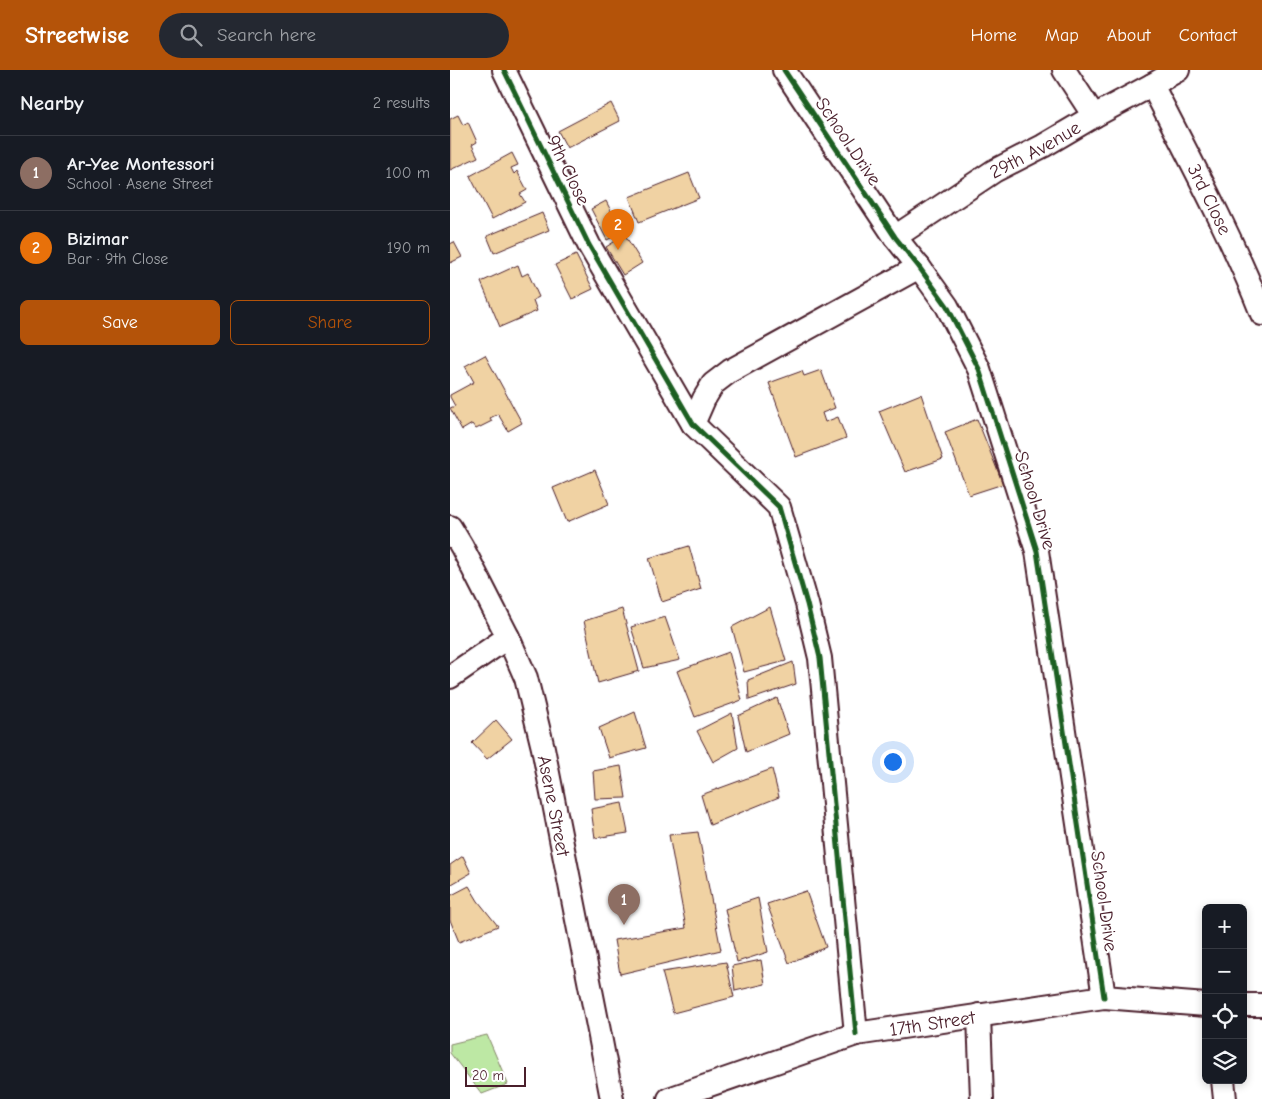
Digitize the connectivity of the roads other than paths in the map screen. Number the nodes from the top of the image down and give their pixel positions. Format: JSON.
{"nodes":[{"id":1,"x":504,"y":70,"type":"edge"},
{"id":2,"x":784,"y":70,"type":"edge"},
{"id":3,"x":1064,"y":70,"type":"edge"},
{"id":4,"x":1178,"y":70,"type":"edge"},
{"id":5,"x":1152,"y":85,"type":"junction"},
{"id":6,"x":1094,"y":116,"type":"junction"},
{"id":7,"x":895,"y":237,"type":"junction"},
{"id":8,"x":919,"y":267,"type":"junction"},
{"id":9,"x":1262,"y":314,"type":"edge"},
{"id":10,"x":693,"y":424,"type":"junction"},
{"id":11,"x":450,"y":527,"type":"edge"},
{"id":12,"x":508,"y":637,"type":"junction"},
{"id":13,"x":450,"y":677,"type":"edge"},
{"id":14,"x":1104,"y":996,"type":"junction"},
{"id":15,"x":1202,"y":1005,"type":"edge"},
{"id":16,"x":1247,"y":1005,"type":"edge"},
{"id":17,"x":1262,"y":1005,"type":"edge"},
{"id":18,"x":979,"y":1015,"type":"junction"},
{"id":19,"x":856,"y":1034,"type":"junction"},
{"id":20,"x":1223,"y":1084,"type":"edge"},
{"id":21,"x":612,"y":1099,"type":"edge"},
{"id":22,"x":669,"y":1099,"type":"edge"},
{"id":23,"x":982,"y":1099,"type":"edge"},
{"id":24,"x":1225,"y":1099,"type":"edge"}],
"edges":[{"from":1,"to":10,"type":"street","name":"9th Close"},
{"from":2,"to":7,"type":"street","name":"School Drive"},
{"from":3,"to":6,"type":"street"},
{"from":4,"to":5,"type":"street","name":"29th Avenue"},
{"from":5,"to":6,"type":"street","name":"29th Avenue"},
{"from":5,"to":9,"type":"street","name":"3rd Close"},
{"from":6,"to":7,"type":"street","name":"29th Avenue"},
{"from":7,"to":8,"type":"street","name":"School Drive"},
{"from":8,"to":10,"type":"street"},
{"from":8,"to":14,"type":"street","name":"School Drive"},
{"from":10,"to":19,"type":"street","name":"9th Close"},
{"from":11,"to":12,"type":"street","name":"Asene Street"},
{"from":12,"to":13,"type":"street"},
{"from":12,"to":21,"type":"street","name":"Asene Street"},
{"from":14,"to":15,"type":"street","name":"17th Street"},
{"from":14,"to":18,"type":"street","name":"17th Street"},
{"from":16,"to":17,"type":"street"},
{"from":18,"to":19,"type":"street","name":"17th Street"},
{"from":18,"to":23,"type":"street"},
{"from":19,"to":22,"type":"street","name":"17th Street"},
{"from":20,"to":24,"type":"street"}]}
